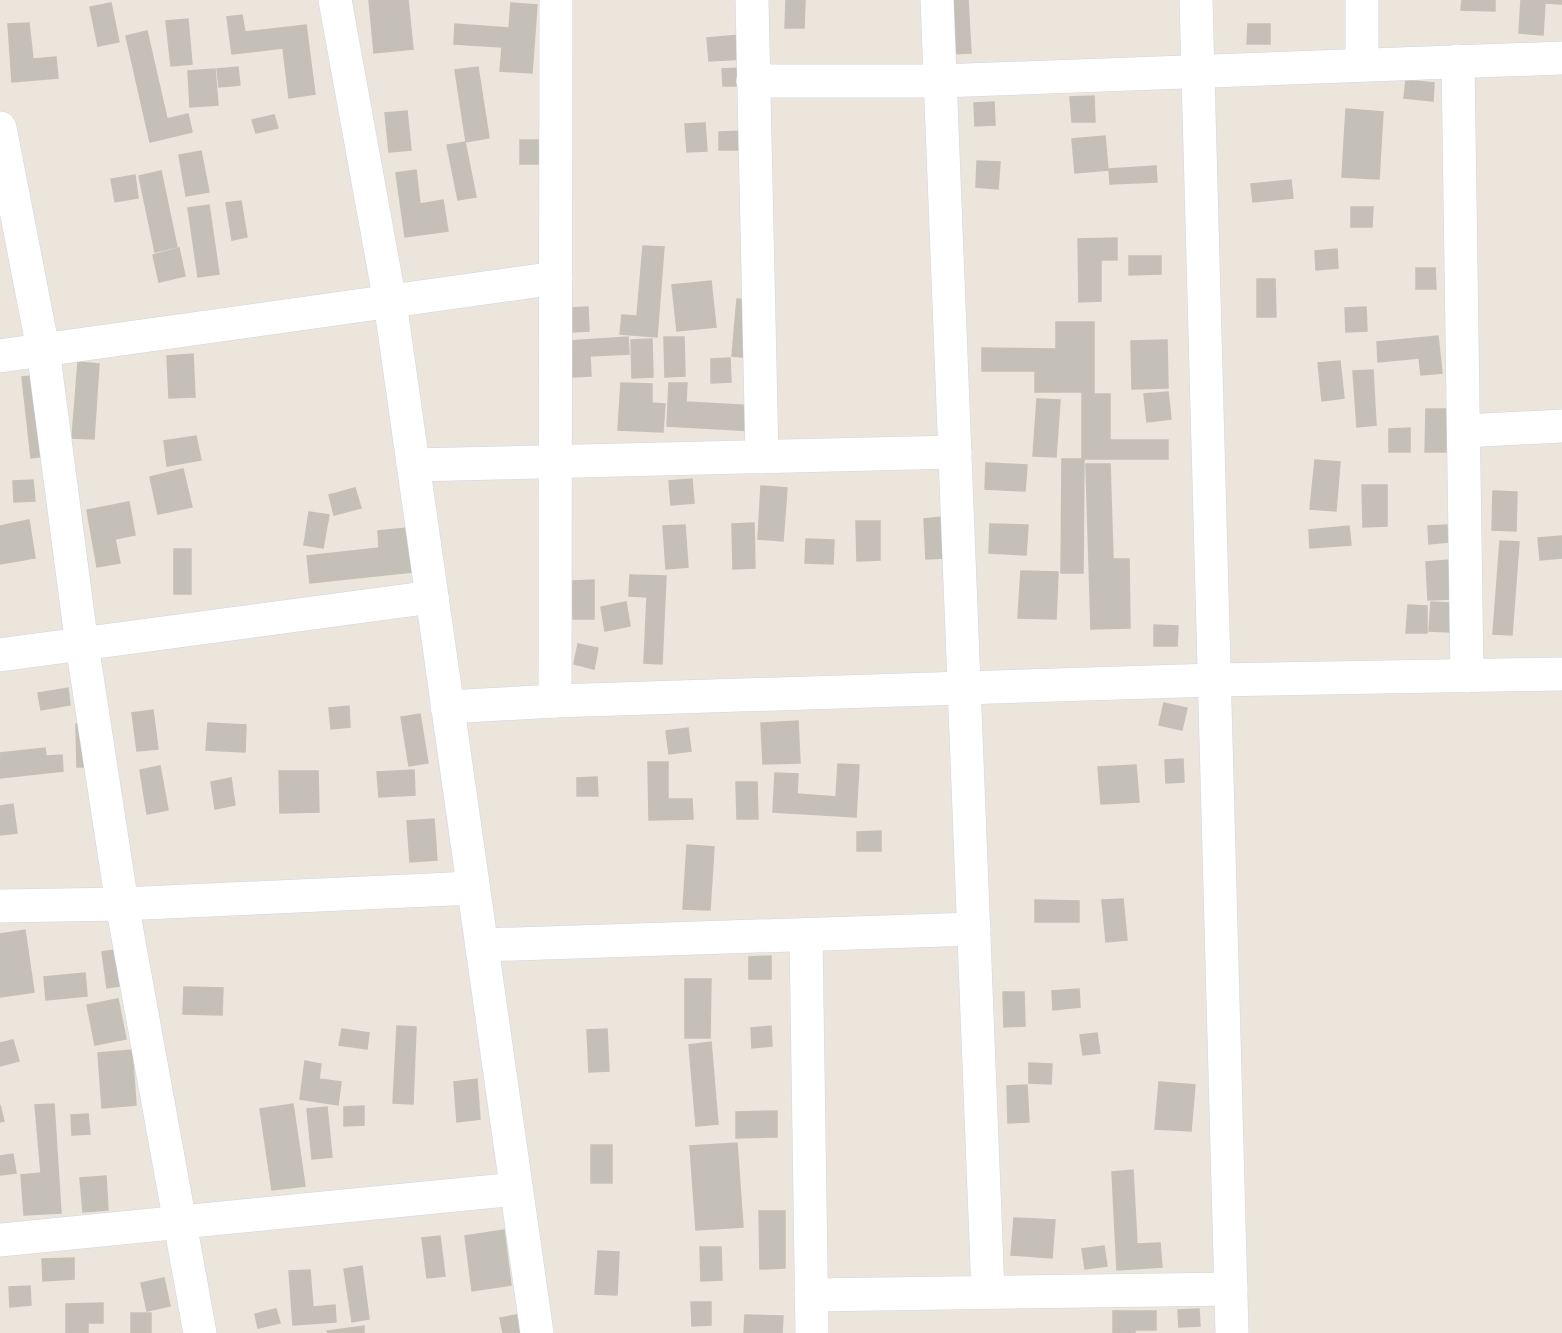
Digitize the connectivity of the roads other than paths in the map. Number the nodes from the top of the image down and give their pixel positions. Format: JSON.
{"nodes":[{"id":1,"x":335,"y":0,"type":"edge"},
{"id":2,"x":556,"y":0,"type":"edge"},
{"id":3,"x":752,"y":0,"type":"edge"},
{"id":4,"x":937,"y":0,"type":"edge"},
{"id":5,"x":1196,"y":0,"type":"edge"},
{"id":6,"x":1362,"y":0,"type":"edge"},
{"id":7,"x":1562,"y":58,"type":"edge"},
{"id":8,"x":1458,"y":61,"type":"junction"},
{"id":9,"x":1362,"y":64,"type":"junction"},
{"id":10,"x":1198,"y":70,"type":"junction"},
{"id":11,"x":753,"y":81,"type":"junction"},
{"id":12,"x":940,"y":81,"type":"junction"},
{"id":13,"x":0,"y":128,"type":"edge"},
{"id":14,"x":556,"y":279,"type":"junction"},
{"id":15,"x":390,"y":302,"type":"junction"},
{"id":16,"x":43,"y":349,"type":"junction"},
{"id":17,"x":0,"y":356,"type":"edge"},
{"id":18,"x":1562,"y":426,"type":"edge"},
{"id":19,"x":1464,"y":431,"type":"junction"},
{"id":20,"x":955,"y":452,"type":"junction"},
{"id":21,"x":762,"y":457,"type":"junction"},
{"id":22,"x":556,"y":461,"type":"junction"},
{"id":23,"x":413,"y":465,"type":"junction"},
{"id":24,"x":432,"y":597,"type":"junction"},
{"id":25,"x":82,"y":644,"type":"junction"},
{"id":26,"x":0,"y":656,"type":"edge"},
{"id":27,"x":1562,"y":674,"type":"edge"},
{"id":28,"x":1467,"y":676,"type":"junction"},
{"id":29,"x":1214,"y":680,"type":"junction"},
{"id":30,"x":964,"y":688,"type":"junction"},
{"id":31,"x":555,"y":701,"type":"junction"},
{"id":32,"x":447,"y":707,"type":"junction"},
{"id":33,"x":473,"y":888,"type":"junction"},
{"id":34,"x":122,"y":904,"type":"junction"},
{"id":35,"x":0,"y":906,"type":"edge"},
{"id":36,"x":974,"y":929,"type":"junction"},
{"id":37,"x":806,"y":934,"type":"junction"},
{"id":38,"x":482,"y":945,"type":"junction"},
{"id":39,"x":516,"y":1189,"type":"junction"},
{"id":40,"x":182,"y":1222,"type":"junction"},
{"id":41,"x":0,"y":1240,"type":"edge"},
{"id":42,"x":1231,"y":1288,"type":"junction"},
{"id":43,"x":988,"y":1292,"type":"junction"},
{"id":44,"x":811,"y":1295,"type":"junction"},
{"id":45,"x":200,"y":1333,"type":"edge"},
{"id":46,"x":537,"y":1333,"type":"edge"},
{"id":47,"x":812,"y":1333,"type":"edge"},
{"id":48,"x":1232,"y":1333,"type":"edge"}],
"edges":[{"from":1,"to":15,"type":"street"},
{"from":2,"to":14,"type":"street"},
{"from":3,"to":11,"type":"street"},
{"from":4,"to":12,"type":"street"},
{"from":5,"to":10,"type":"street"},
{"from":6,"to":9,"type":"street"},
{"from":7,"to":8,"type":"street"},
{"from":8,"to":9,"type":"street"},
{"from":8,"to":19,"type":"street"},
{"from":9,"to":10,"type":"street"},
{"from":10,"to":12,"type":"street"},
{"from":10,"to":29,"type":"street"},
{"from":11,"to":12,"type":"street"},
{"from":11,"to":21,"type":"street"},
{"from":12,"to":20,"type":"street"},
{"from":13,"to":16,"type":"street"},
{"from":14,"to":15,"type":"street"},
{"from":14,"to":22,"type":"street"},
{"from":15,"to":16,"type":"street"},
{"from":15,"to":23,"type":"street"},
{"from":16,"to":17,"type":"street"},
{"from":16,"to":25,"type":"street"},
{"from":18,"to":19,"type":"street"},
{"from":19,"to":28,"type":"street"},
{"from":20,"to":21,"type":"street"},
{"from":20,"to":30,"type":"street"},
{"from":21,"to":22,"type":"street"},
{"from":22,"to":23,"type":"street"},
{"from":22,"to":31,"type":"street"},
{"from":23,"to":24,"type":"street"},
{"from":24,"to":25,"type":"street"},
{"from":24,"to":32,"type":"street"},
{"from":25,"to":26,"type":"street"},
{"from":25,"to":34,"type":"street"},
{"from":27,"to":28,"type":"street"},
{"from":28,"to":29,"type":"street"},
{"from":29,"to":30,"type":"street"},
{"from":29,"to":42,"type":"street"},
{"from":30,"to":31,"type":"street"},
{"from":30,"to":36,"type":"street"},
{"from":31,"to":32,"type":"street"},
{"from":32,"to":33,"type":"street"},
{"from":33,"to":34,"type":"street"},
{"from":33,"to":38,"type":"street"},
{"from":34,"to":35,"type":"street"},
{"from":34,"to":40,"type":"street"},
{"from":36,"to":37,"type":"street"},
{"from":36,"to":43,"type":"street"},
{"from":37,"to":38,"type":"street"},
{"from":37,"to":44,"type":"street"},
{"from":38,"to":39,"type":"street"},
{"from":39,"to":40,"type":"street"},
{"from":39,"to":46,"type":"street"},
{"from":40,"to":41,"type":"street"},
{"from":40,"to":45,"type":"street"},
{"from":42,"to":43,"type":"street"},
{"from":42,"to":48,"type":"street"},
{"from":43,"to":44,"type":"street"},
{"from":44,"to":47,"type":"street"}]}
